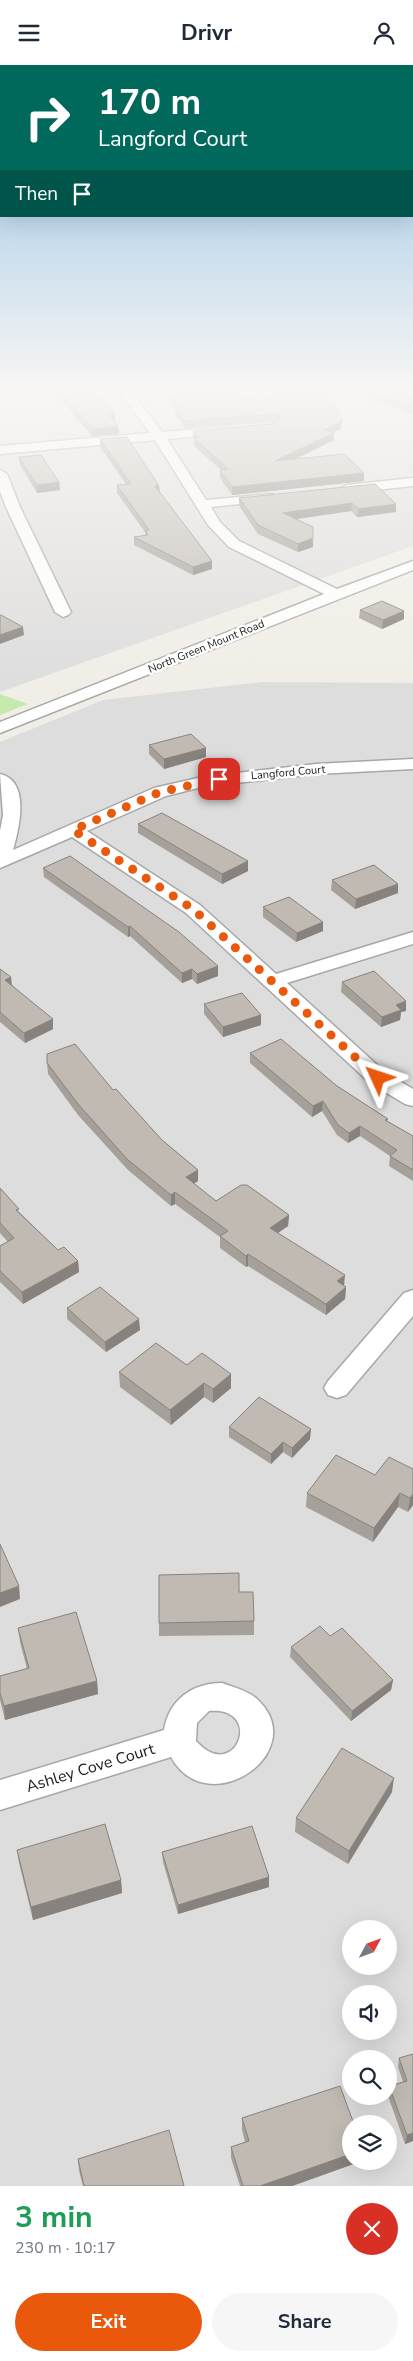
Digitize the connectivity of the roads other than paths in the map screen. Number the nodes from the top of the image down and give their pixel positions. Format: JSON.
{"nodes":[{"id":1,"x":3,"y":491,"type":"edge"},
{"id":2,"x":194,"y":491,"type":"edge"},
{"id":3,"x":280,"y":496,"type":"edge"},
{"id":4,"x":202,"y":504,"type":"junction"},
{"id":5,"x":6,"y":508,"type":"edge"},
{"id":6,"x":413,"y":565,"type":"edge"},
{"id":7,"x":336,"y":594,"type":"junction"},
{"id":8,"x":63,"y":612,"type":"dead end"},
{"id":9,"x":0,"y":728,"type":"edge"},
{"id":10,"x":413,"y":764,"type":"edge"},
{"id":11,"x":0,"y":779,"type":"edge"},
{"id":12,"x":73,"y":830,"type":"junction"},
{"id":13,"x":0,"y":854,"type":"edge"},
{"id":14,"x":0,"y":862,"type":"edge"},
{"id":15,"x":413,"y":938,"type":"edge"},
{"id":16,"x":272,"y":981,"type":"junction"},
{"id":17,"x":413,"y":1099,"type":"edge"},
{"id":18,"x":413,"y":1299,"type":"edge"},
{"id":19,"x":337,"y":1388,"type":"dead end"},
{"id":20,"x":180,"y":1740,"type":"dead end"},
{"id":21,"x":0,"y":1795,"type":"edge"}],
"edges":[{"from":1,"to":5,"type":"street"},
{"from":2,"to":4,"type":"street"},
{"from":3,"to":4,"type":"street"},
{"from":4,"to":7,"type":"street"},
{"from":5,"to":8,"type":"street"},
{"from":6,"to":7,"type":"street","name":"North Green Mount Road"},
{"from":7,"to":9,"type":"street","name":"North Green Mount Road"},
{"from":10,"to":12,"type":"street","name":"Langford Court"},
{"from":11,"to":13,"type":"street"},
{"from":12,"to":14,"type":"street","name":"Langford Court"},
{"from":12,"to":16,"type":"street"},
{"from":15,"to":16,"type":"street"},
{"from":16,"to":17,"type":"street"},
{"from":18,"to":19,"type":"street"},
{"from":20,"to":21,"type":"street","name":"Ashley Cove Court"}]}
